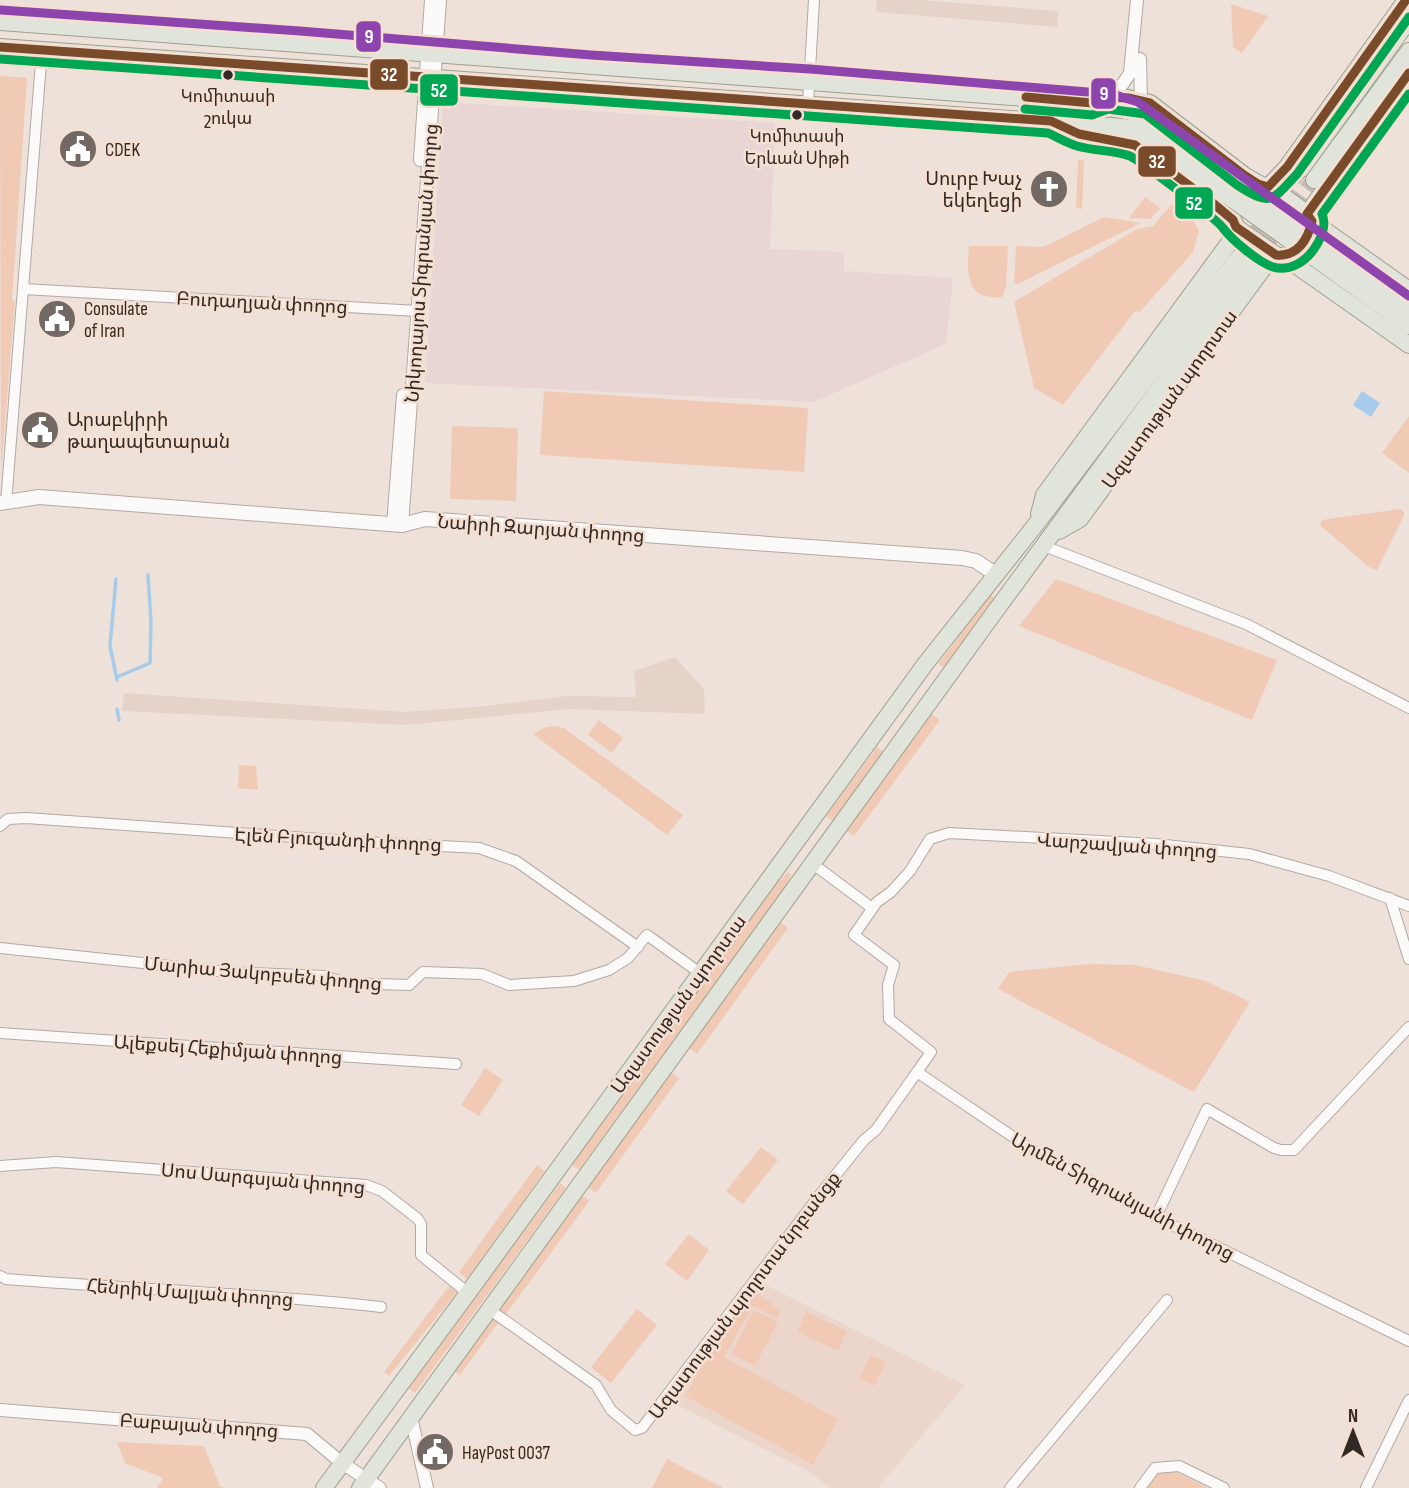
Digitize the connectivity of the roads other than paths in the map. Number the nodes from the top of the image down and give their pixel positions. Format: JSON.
{"nodes":[{"id":1,"x":431,"y":0,"type":"edge"},
{"id":2,"x":440,"y":0,"type":"edge"},
{"id":3,"x":814,"y":0,"type":"edge"},
{"id":4,"x":1137,"y":0,"type":"edge"},
{"id":5,"x":1144,"y":0,"type":"edge"},
{"id":6,"x":1406,"y":0,"type":"edge"},
{"id":7,"x":1409,"y":20,"type":"edge"},
{"id":8,"x":0,"y":22,"type":"edge"},
{"id":9,"x":0,"y":47,"type":"edge"},
{"id":10,"x":42,"y":50,"type":"junction"},
{"id":11,"x":1409,"y":51,"type":"edge"},
{"id":12,"x":432,"y":54,"type":"junction"},
{"id":13,"x":1409,"y":74,"type":"edge"},
{"id":14,"x":431,"y":76,"type":"junction"},
{"id":15,"x":809,"y":81,"type":"junction"},
{"id":16,"x":1099,"y":100,"type":"junction"},
{"id":17,"x":1141,"y":101,"type":"junction"},
{"id":18,"x":808,"y":105,"type":"junction"},
{"id":19,"x":1051,"y":121,"type":"junction"},
{"id":20,"x":1301,"y":169,"type":"tunnel mouth"},
{"id":21,"x":1314,"y":180,"type":"tunnel mouth"},
{"id":22,"x":1258,"y":186,"type":"junction"},
{"id":23,"x":1226,"y":187,"type":"junction"},
{"id":24,"x":1234,"y":219,"type":"junction"},
{"id":25,"x":1310,"y":222,"type":"junction"},
{"id":26,"x":1316,"y":252,"type":"junction"},
{"id":27,"x":1284,"y":255,"type":"junction"},
{"id":28,"x":23,"y":289,"type":"junction"},
{"id":29,"x":1409,"y":290,"type":"edge"},
{"id":30,"x":414,"y":310,"type":"junction"},
{"id":31,"x":1409,"y":311,"type":"edge"},
{"id":32,"x":1409,"y":326,"type":"edge"},
{"id":33,"x":1409,"y":345,"type":"edge"},
{"id":34,"x":3,"y":498,"type":"edge"},
{"id":35,"x":1037,"y":523,"type":"junction"},
{"id":36,"x":397,"y":525,"type":"junction"},
{"id":37,"x":1048,"y":540,"type":"junction"},
{"id":38,"x":995,"y":574,"type":"junction"},
{"id":39,"x":926,"y":663,"type":"junction"},
{"id":40,"x":947,"y":678,"type":"junction"},
{"id":41,"x":1409,"y":708,"type":"edge"},
{"id":42,"x":4,"y":822,"type":"edge"},
{"id":43,"x":813,"y":864,"type":"junction"},
{"id":44,"x":1390,"y":898,"type":"junction"},
{"id":45,"x":1409,"y":906,"type":"edge"},
{"id":46,"x":872,"y":908,"type":"junction"},
{"id":47,"x":638,"y":947,"type":"junction"},
{"id":48,"x":0,"y":948,"type":"edge"},
{"id":49,"x":1409,"y":959,"type":"edge"},
{"id":50,"x":700,"y":973,"type":"junction"},
{"id":51,"x":1409,"y":1027,"type":"edge"},
{"id":52,"x":0,"y":1033,"type":"edge"},
{"id":53,"x":456,"y":1064,"type":"dead end"},
{"id":54,"x":916,"y":1073,"type":"junction"},
{"id":55,"x":0,"y":1166,"type":"edge"},
{"id":56,"x":1156,"y":1217,"type":"junction"},
{"id":57,"x":0,"y":1276,"type":"edge"},
{"id":58,"x":468,"y":1293,"type":"junction"},
{"id":59,"x":1167,"y":1300,"type":"dead end"},
{"id":60,"x":380,"y":1307,"type":"dead end"},
{"id":61,"x":490,"y":1310,"type":"junction"},
{"id":62,"x":1409,"y":1341,"type":"edge"},
{"id":63,"x":1409,"y":1400,"type":"edge"},
{"id":64,"x":0,"y":1410,"type":"edge"},
{"id":65,"x":411,"y":1417,"type":"junction"},
{"id":66,"x":342,"y":1463,"type":"junction"},
{"id":67,"x":369,"y":1485,"type":"edge"},
{"id":68,"x":324,"y":1488,"type":"edge"},
{"id":69,"x":426,"y":1488,"type":"edge"},
{"id":70,"x":1010,"y":1488,"type":"edge"},
{"id":71,"x":1140,"y":1488,"type":"edge"},
{"id":72,"x":1224,"y":1488,"type":"edge"},
{"id":73,"x":1366,"y":1488,"type":"edge"}],
"edges":[{"from":1,"to":12,"type":"street","name":"Նիկողայոս Տիգրանյան փողոց"},
{"from":2,"to":12,"type":"street","name":"Նիկողայոս Տիգրանյան փողոց"},
{"from":3,"to":15,"type":"street"},
{"from":4,"to":16,"type":"street"},
{"from":5,"to":17,"type":"street"},
{"from":6,"to":22,"type":"main road"},
{"from":7,"to":20,"type":"main road"},
{"from":8,"to":12,"type":"main road"},
{"from":9,"to":10,"type":"main road"},
{"from":10,"to":14,"type":"main road"},
{"from":10,"to":28,"type":"street"},
{"from":11,"to":21,"type":"main road"},
{"from":12,"to":14,"type":"street","name":"Նիկողայոս Տիգրանյան փողոց"},
{"from":12,"to":15,"type":"main road"},
{"from":13,"to":25,"type":"main road"},
{"from":14,"to":18,"type":"main road"},
{"from":14,"to":30,"type":"street","name":"Նիկողայոս Տիգրանյան փողոց"},
{"from":15,"to":16,"type":"main road"},
{"from":15,"to":18,"type":"street"},
{"from":16,"to":17,"type":"main road"},
{"from":16,"to":23,"type":"main road"},
{"from":17,"to":22,"type":"main road"},
{"from":18,"to":19,"type":"main road"},
{"from":19,"to":23,"type":"main road"},
{"from":19,"to":24,"type":"main road"},
{"from":22,"to":25,"type":"main road"},
{"from":23,"to":26,"type":"main road","bridge":true},
{"from":24,"to":27,"type":"main road"},
{"from":24,"to":35,"type":"main road","name":"Ազատության պողոտա"},
{"from":25,"to":29,"type":"main road"},
{"from":26,"to":31,"type":"main road"},
{"from":26,"to":32,"type":"main road"},
{"from":27,"to":33,"type":"main road"},
{"from":27,"to":37,"type":"main road","name":"Ազատության պողոտա"},
{"from":28,"to":30,"type":"street","name":"Բուդաղյան փողոց"},
{"from":28,"to":34,"type":"street"},
{"from":30,"to":36,"type":"street","name":"Նիկողայոս Տիգրանյան փողոց"},
{"from":34,"to":36,"type":"main road","name":"Նաիրի Զարյան փողոց"},
{"from":35,"to":37,"type":"main road","name":"Ազատության պողոտա"},
{"from":35,"to":38,"type":"main road","name":"Ազատության պողոտա"},
{"from":36,"to":38,"type":"main road","name":"Նաիրի Զարյան փողոց"},
{"from":37,"to":40,"type":"main road","name":"Ազատության պողոտա"},
{"from":37,"to":41,"type":"street"},
{"from":38,"to":39,"type":"main road","name":"Ազատության պողոտա"},
{"from":39,"to":40,"type":"main road"},
{"from":39,"to":50,"type":"main road","name":"Ազատության պողոտա"},
{"from":40,"to":43,"type":"main road","name":"Ազատության պողոտա"},
{"from":42,"to":47,"type":"street","name":"Էլեն Բյուզանդի փողոց"},
{"from":43,"to":46,"type":"street"},
{"from":43,"to":61,"type":"main road","name":"Ազատության պողոտա"},
{"from":44,"to":45,"type":"street","name":"Վարշավյան փողոց"},
{"from":44,"to":46,"type":"street","name":"Վարշավյան փողոց"},
{"from":44,"to":49,"type":"street"},
{"from":46,"to":54,"type":"street"},
{"from":47,"to":48,"type":"street","name":"Մարիա Յակոբսեն փողոց"},
{"from":47,"to":50,"type":"street"},
{"from":50,"to":58,"type":"main road","name":"Ազատության պողոտա"},
{"from":51,"to":56,"type":"street"},
{"from":52,"to":53,"type":"street","name":"Ալեքսեյ Հեքիմյան փողոց"},
{"from":54,"to":56,"type":"street","name":"Արմեն Տիգրանյանի փողոց"},
{"from":54,"to":61,"type":"street","name":"Ազատության պողոտա նրբանցք"},
{"from":55,"to":58,"type":"street","name":"Սոս Սարգսյան փողոց"},
{"from":56,"to":62,"type":"street","name":"Արմեն Տիգրանյանի փողոց"},
{"from":57,"to":60,"type":"street","name":"Հենրիկ Մալյան փողոց"},
{"from":58,"to":66,"type":"main road","name":"Ազատության պողոտա"},
{"from":59,"to":70,"type":"street"},
{"from":61,"to":65,"type":"main road","name":"Ազատության պողոտա"},
{"from":63,"to":73,"type":"street"},
{"from":64,"to":66,"type":"street","name":"Բաբայան փողոց"},
{"from":65,"to":67,"type":"main road","name":"Ազատության պողոտա"},
{"from":65,"to":69,"type":"street"},
{"from":66,"to":67,"type":"street","name":"Բաբայան փողոց"},
{"from":66,"to":68,"type":"main road","name":"Ազատության պողոտա"},
{"from":71,"to":72,"type":"street"}]}
